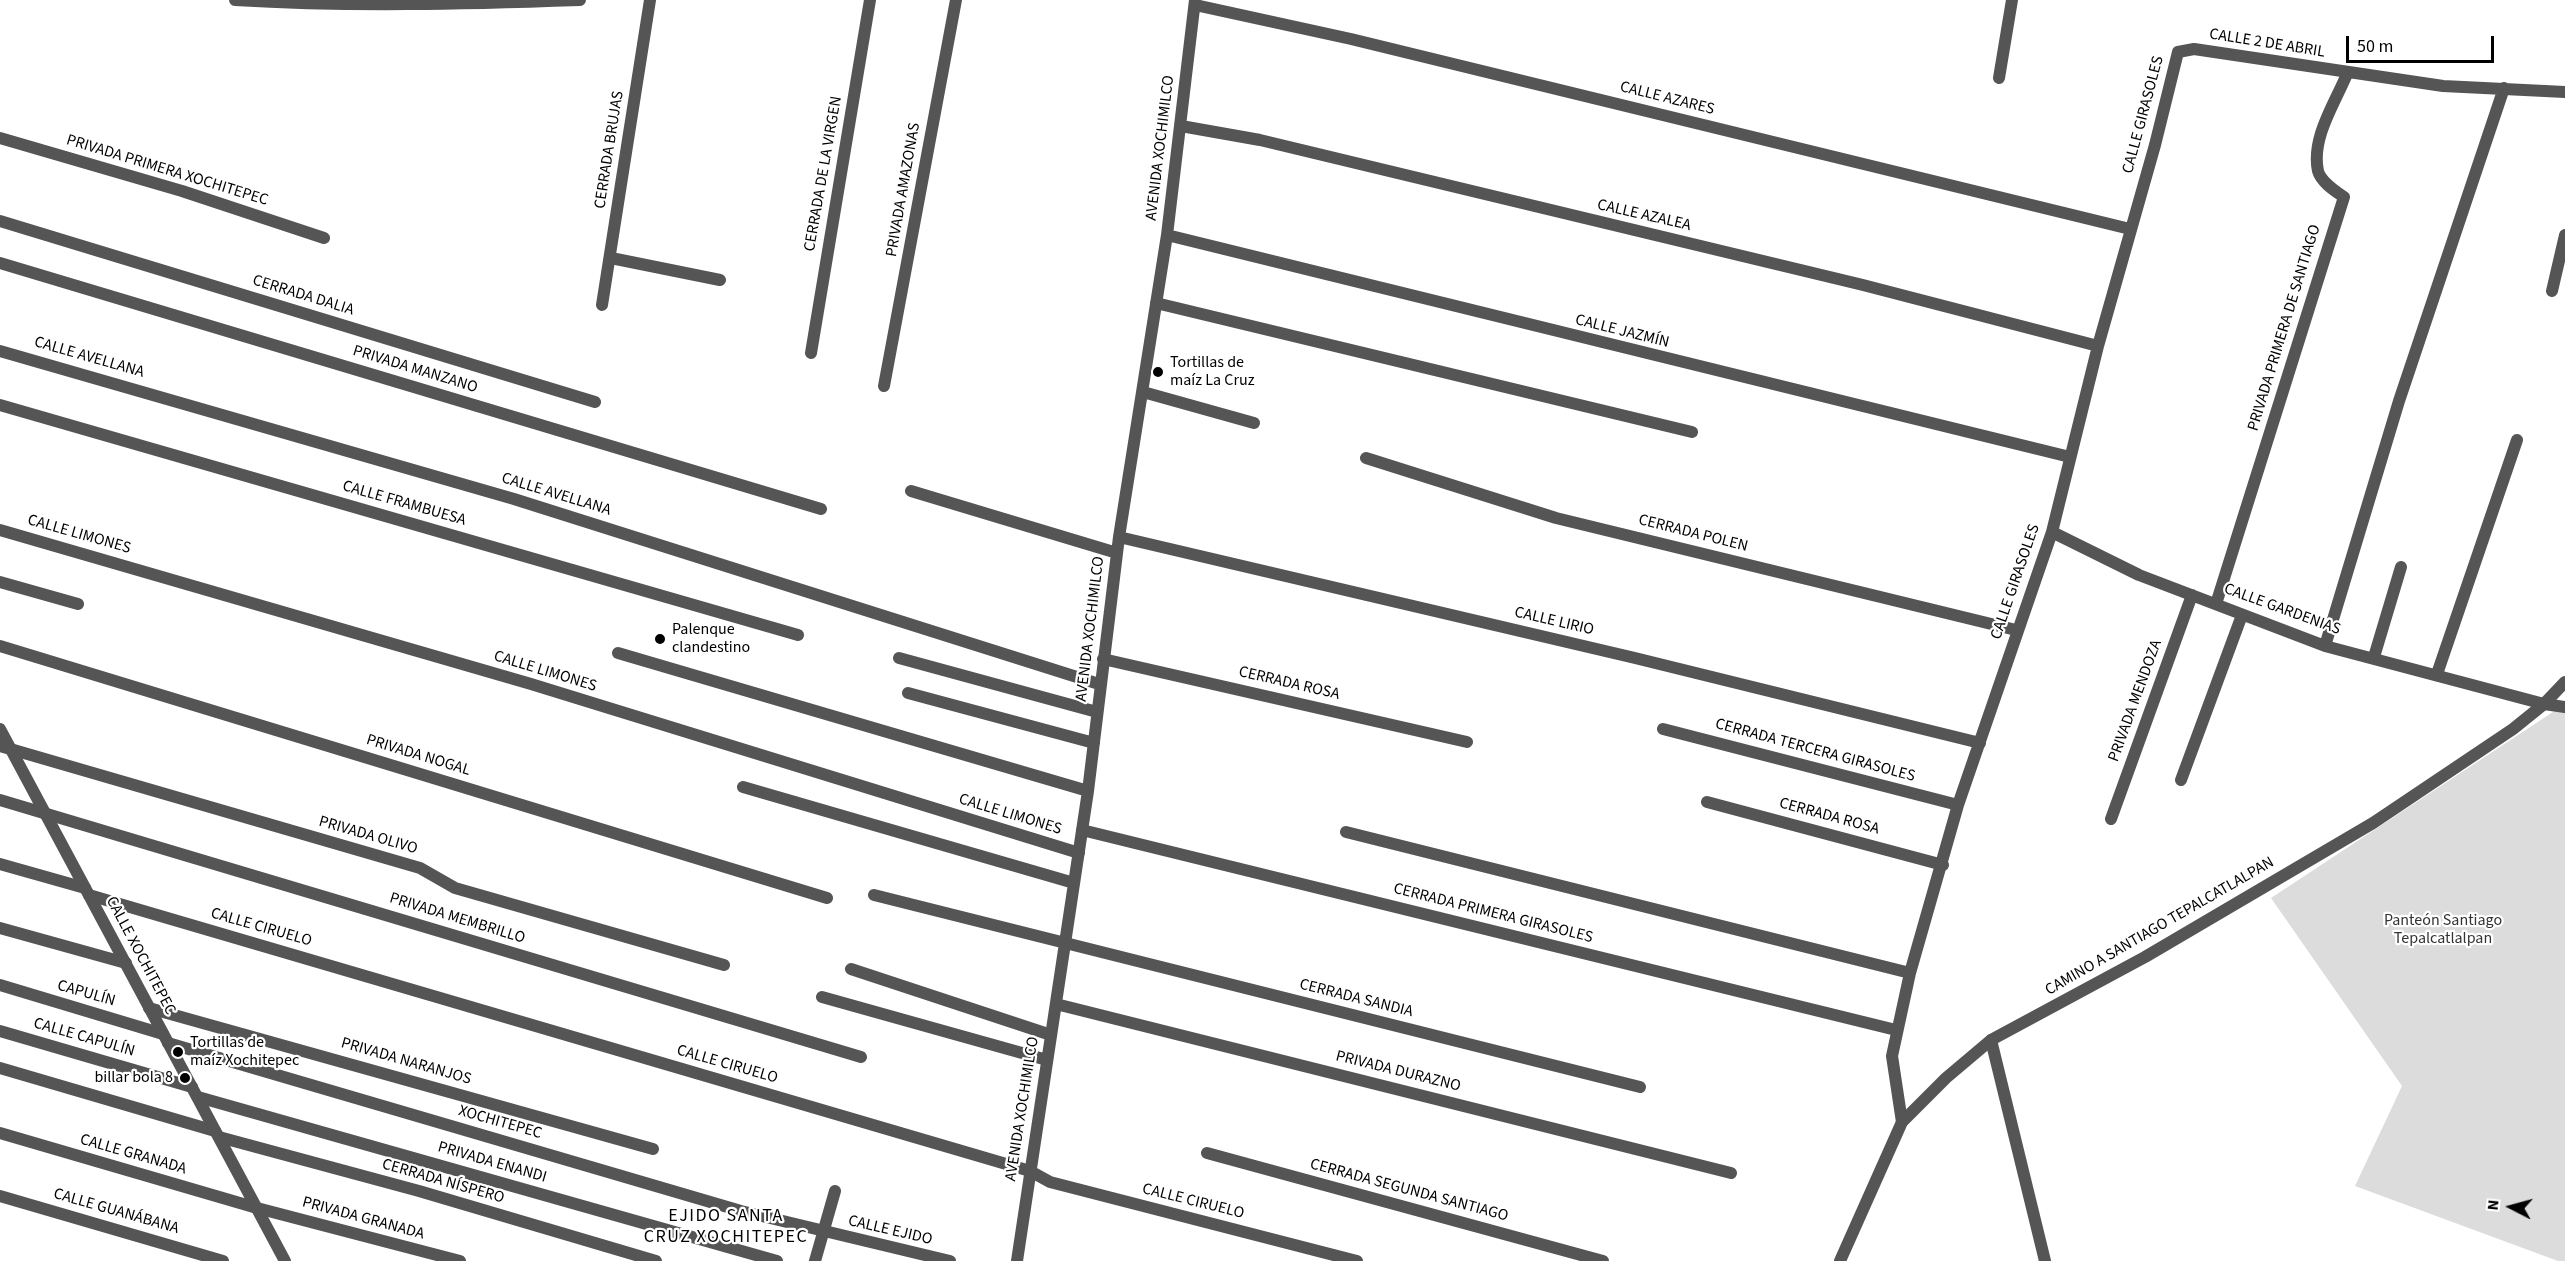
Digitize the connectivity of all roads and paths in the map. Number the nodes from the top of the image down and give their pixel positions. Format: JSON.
{"nodes":[{"id":1,"x":235,"y":0,"type":"edge"},
{"id":2,"x":580,"y":0,"type":"edge"},
{"id":3,"x":650,"y":0,"type":"edge"},
{"id":4,"x":870,"y":0,"type":"edge"},
{"id":5,"x":956,"y":0,"type":"edge"},
{"id":6,"x":2012,"y":0,"type":"edge"},
{"id":7,"x":267,"y":1,"type":"edge"},
{"id":8,"x":1195,"y":2,"type":"edge"},
{"id":9,"x":2178,"y":52,"type":"joint"},
{"id":10,"x":2347,"y":74,"type":"junction"},
{"id":11,"x":1999,"y":78,"type":"dead end"},
{"id":12,"x":2504,"y":88,"type":"junction"},
{"id":13,"x":2565,"y":92,"type":"edge"},
{"id":14,"x":1181,"y":126,"type":"junction"},
{"id":15,"x":0,"y":138,"type":"edge"},
{"id":16,"x":0,"y":221,"type":"edge"},
{"id":17,"x":2130,"y":229,"type":"junction"},
{"id":18,"x":1167,"y":235,"type":"junction"},
{"id":19,"x":2565,"y":235,"type":"edge"},
{"id":20,"x":324,"y":238,"type":"dead end"},
{"id":21,"x":611,"y":258,"type":"junction"},
{"id":22,"x":0,"y":263,"type":"edge"},
{"id":23,"x":720,"y":280,"type":"dead end"},
{"id":24,"x":2552,"y":291,"type":"dead end"},
{"id":25,"x":1156,"y":303,"type":"junction"},
{"id":26,"x":602,"y":305,"type":"dead end"},
{"id":27,"x":2098,"y":346,"type":"junction"},
{"id":28,"x":0,"y":351,"type":"edge"},
{"id":29,"x":811,"y":353,"type":"dead end"},
{"id":30,"x":884,"y":386,"type":"dead end"},
{"id":31,"x":1143,"y":392,"type":"junction"},
{"id":32,"x":596,"y":402,"type":"dead end"},
{"id":33,"x":0,"y":405,"type":"edge"},
{"id":34,"x":1254,"y":423,"type":"dead end"},
{"id":35,"x":1692,"y":432,"type":"dead end"},
{"id":36,"x":2517,"y":440,"type":"dead end"},
{"id":37,"x":1366,"y":458,"type":"dead end"},
{"id":38,"x":2070,"y":458,"type":"junction"},
{"id":39,"x":911,"y":491,"type":"dead end"},
{"id":40,"x":821,"y":509,"type":"dead end"},
{"id":41,"x":0,"y":530,"type":"edge"},
{"id":42,"x":2052,"y":532,"type":"junction"},
{"id":43,"x":1119,"y":537,"type":"junction"},
{"id":44,"x":1117,"y":553,"type":"junction"},
{"id":45,"x":2402,"y":567,"type":"dead end"},
{"id":46,"x":0,"y":582,"type":"edge"},
{"id":47,"x":2192,"y":595,"type":"junction"},
{"id":48,"x":78,"y":604,"type":"dead end"},
{"id":49,"x":2216,"y":604,"type":"junction"},
{"id":50,"x":2242,"y":615,"type":"junction"},
{"id":51,"x":2016,"y":630,"type":"junction"},
{"id":52,"x":798,"y":634,"type":"dead end"},
{"id":53,"x":0,"y":646,"type":"edge"},
{"id":54,"x":2325,"y":646,"type":"junction"},
{"id":55,"x":618,"y":653,"type":"dead end"},
{"id":56,"x":2374,"y":657,"type":"junction"},
{"id":57,"x":899,"y":658,"type":"dead end"},
{"id":58,"x":1103,"y":659,"type":"junction"},
{"id":59,"x":2437,"y":674,"type":"junction"},
{"id":60,"x":2565,"y":682,"type":"edge"},
{"id":61,"x":1099,"y":684,"type":"junction"},
{"id":62,"x":908,"y":693,"type":"dead end"},
{"id":63,"x":2544,"y":704,"type":"junction"},
{"id":64,"x":2565,"y":707,"type":"edge"},
{"id":65,"x":1097,"y":712,"type":"junction"},
{"id":66,"x":0,"y":729,"type":"edge"},
{"id":67,"x":1663,"y":729,"type":"dead end"},
{"id":68,"x":1467,"y":742,"type":"dead end"},
{"id":69,"x":1094,"y":743,"type":"junction"},
{"id":70,"x":1980,"y":743,"type":"junction"},
{"id":71,"x":5,"y":748,"type":"edge"},
{"id":72,"x":2181,"y":780,"type":"dead end"},
{"id":73,"x":742,"y":788,"type":"dead end"},
{"id":74,"x":1088,"y":791,"type":"junction"},
{"id":75,"x":0,"y":800,"type":"edge"},
{"id":76,"x":1707,"y":802,"type":"dead end"},
{"id":77,"x":1958,"y":806,"type":"junction"},
{"id":78,"x":45,"y":813,"type":"junction"},
{"id":79,"x":2111,"y":819,"type":"dead end"},
{"id":80,"x":1082,"y":830,"type":"junction"},
{"id":81,"x":1346,"y":832,"type":"dead end"},
{"id":82,"x":1078,"y":854,"type":"junction"},
{"id":83,"x":0,"y":864,"type":"edge"},
{"id":84,"x":1943,"y":865,"type":"junction"},
{"id":85,"x":1074,"y":883,"type":"junction"},
{"id":86,"x":87,"y":891,"type":"junction"},
{"id":87,"x":874,"y":895,"type":"dead end"},
{"id":88,"x":827,"y":898,"type":"dead end"},
{"id":89,"x":0,"y":928,"type":"edge"},
{"id":90,"x":1065,"y":943,"type":"junction"},
{"id":91,"x":126,"y":963,"type":"junction"},
{"id":92,"x":724,"y":965,"type":"dead end"},
{"id":93,"x":850,"y":969,"type":"dead end"},
{"id":94,"x":1910,"y":973,"type":"junction"},
{"id":95,"x":0,"y":985,"type":"edge"},
{"id":96,"x":822,"y":998,"type":"dead end"},
{"id":97,"x":1056,"y":1004,"type":"junction"},
{"id":98,"x":149,"y":1008,"type":"junction"},
{"id":99,"x":1896,"y":1030,"type":"junction"},
{"id":100,"x":0,"y":1031,"type":"edge"},
{"id":101,"x":1051,"y":1035,"type":"junction"},
{"id":102,"x":166,"y":1038,"type":"junction"},
{"id":103,"x":1991,"y":1040,"type":"junction"},
{"id":104,"x":861,"y":1057,"type":"dead end"},
{"id":105,"x":1047,"y":1060,"type":"junction"},
{"id":106,"x":0,"y":1068,"type":"edge"},
{"id":107,"x":1640,"y":1087,"type":"dead end"},
{"id":108,"x":195,"y":1092,"type":"junction"},
{"id":109,"x":1902,"y":1122,"type":"junction"},
{"id":110,"x":0,"y":1133,"type":"edge"},
{"id":111,"x":217,"y":1134,"type":"junction"},
{"id":112,"x":653,"y":1149,"type":"dead end"},
{"id":113,"x":1207,"y":1153,"type":"dead end"},
{"id":114,"x":1030,"y":1171,"type":"junction"},
{"id":115,"x":1731,"y":1173,"type":"dead end"},
{"id":116,"x":835,"y":1191,"type":"dead end"},
{"id":117,"x":0,"y":1196,"type":"edge"},
{"id":118,"x":257,"y":1209,"type":"junction"},
{"id":119,"x":824,"y":1232,"type":"junction"},
{"id":120,"x":223,"y":1261,"type":"edge"},
{"id":121,"x":285,"y":1261,"type":"edge"},
{"id":122,"x":460,"y":1261,"type":"edge"},
{"id":123,"x":656,"y":1261,"type":"edge"},
{"id":124,"x":777,"y":1261,"type":"edge"},
{"id":125,"x":815,"y":1261,"type":"edge"},
{"id":126,"x":950,"y":1261,"type":"edge"},
{"id":127,"x":1017,"y":1261,"type":"edge"},
{"id":128,"x":1358,"y":1261,"type":"edge"},
{"id":129,"x":1603,"y":1261,"type":"edge"},
{"id":130,"x":1840,"y":1261,"type":"edge"},
{"id":131,"x":2044,"y":1261,"type":"edge"}],
"edges":[{"from":1,"to":7,"type":"street"},
{"from":2,"to":7,"type":"street"},
{"from":3,"to":21,"type":"street","name":"CERRADA BRUJAS"},
{"from":4,"to":29,"type":"street","name":"CERRADA DE LA VIRGEN"},
{"from":5,"to":30,"type":"street","name":"PRIVADA AMAZONAS"},
{"from":6,"to":11,"type":"street"},
{"from":8,"to":14,"type":"street","name":"AVENIDA XOCHIMILCO"},
{"from":8,"to":17,"type":"street","name":"CALLE AZARES"},
{"from":9,"to":10,"type":"street","name":"CALLE 2 DE ABRIL"},
{"from":9,"to":17,"type":"street","name":"CALLE GIRASOLES"},
{"from":10,"to":12,"type":"street","name":"CALLE 2 DE ABRIL"},
{"from":10,"to":49,"type":"street","name":"PRIVADA PRIMERA DE SANTIAGO"},
{"from":12,"to":13,"type":"street","name":"CALLE 2 DE ABRIL"},
{"from":12,"to":54,"type":"street"},
{"from":14,"to":18,"type":"street","name":"AVENIDA XOCHIMILCO"},
{"from":14,"to":27,"type":"street","name":"CALLE AZALEA"},
{"from":15,"to":20,"type":"street","name":"PRIVADA PRIMERA XOCHITEPEC"},
{"from":16,"to":32,"type":"street","name":"CERRADA DALIA"},
{"from":17,"to":27,"type":"street","name":"CALLE GIRASOLES"},
{"from":18,"to":25,"type":"street","name":"AVENIDA XOCHIMILCO"},
{"from":18,"to":38,"type":"street","name":"CALLE JAZMÍN"},
{"from":19,"to":24,"type":"street"},
{"from":21,"to":23,"type":"street"},
{"from":21,"to":26,"type":"street","name":"CERRADA BRUJAS"},
{"from":22,"to":40,"type":"street","name":"PRIVADA MANZANO"},
{"from":25,"to":31,"type":"street","name":"AVENIDA XOCHIMILCO"},
{"from":25,"to":35,"type":"street"},
{"from":27,"to":38,"type":"street","name":"CALLE GIRASOLES"},
{"from":28,"to":61,"type":"street","name":"CALLE AVELLANA"},
{"from":31,"to":34,"type":"street"},
{"from":31,"to":43,"type":"street","name":"AVENIDA XOCHIMILCO"},
{"from":33,"to":52,"type":"street","name":"CALLE FRAMBUESA"},
{"from":36,"to":59,"type":"street"},
{"from":37,"to":51,"type":"street","name":"CERRADA POLEN"},
{"from":38,"to":42,"type":"street","name":"CALLE GIRASOLES"},
{"from":39,"to":44,"type":"street"},
{"from":41,"to":82,"type":"street","name":"CALLE LIMONES"},
{"from":42,"to":47,"type":"street","name":"CALLE GARDENIAS"},
{"from":42,"to":51,"type":"street","name":"CALLE GIRASOLES"},
{"from":43,"to":44,"type":"street","name":"AVENIDA XOCHIMILCO"},
{"from":43,"to":70,"type":"street","name":"CALLE LIRIO"},
{"from":44,"to":58,"type":"street","name":"AVENIDA XOCHIMILCO"},
{"from":45,"to":56,"type":"street"},
{"from":46,"to":48,"type":"street"},
{"from":47,"to":49,"type":"street","name":"CALLE GARDENIAS"},
{"from":47,"to":79,"type":"street","name":"PRIVADA MENDOZA"},
{"from":49,"to":50,"type":"street","name":"CALLE GARDENIAS"},
{"from":50,"to":54,"type":"street","name":"CALLE GARDENIAS"},
{"from":50,"to":72,"type":"street"},
{"from":51,"to":70,"type":"street","name":"CALLE GIRASOLES"},
{"from":53,"to":88,"type":"street","name":"PRIVADA NOGAL"},
{"from":54,"to":56,"type":"street","name":"CALLE GARDENIAS"},
{"from":55,"to":74,"type":"street"},
{"from":56,"to":59,"type":"street","name":"CALLE GARDENIAS"},
{"from":57,"to":65,"type":"street"},
{"from":58,"to":61,"type":"street","name":"AVENIDA XOCHIMILCO"},
{"from":58,"to":68,"type":"street","name":"CERRADA ROSA"},
{"from":59,"to":63,"type":"street","name":"CALLE GARDENIAS"},
{"from":60,"to":63,"type":"street","name":"CAMINO A SANTIAGO TEPALCATLALPAN"},
{"from":61,"to":65,"type":"street","name":"AVENIDA XOCHIMILCO"},
{"from":62,"to":69,"type":"street"},
{"from":63,"to":64,"type":"street","name":"CALLE GARDENIAS"},
{"from":63,"to":103,"type":"street","name":"CAMINO A SANTIAGO TEPALCATLALPAN"},
{"from":65,"to":69,"type":"street","name":"AVENIDA XOCHIMILCO"},
{"from":66,"to":71,"type":"street","name":"CALLE XOCHITEPEC"},
{"from":67,"to":77,"type":"street","name":"CERRADA TERCERA GIRASOLES"},
{"from":69,"to":74,"type":"street","name":"AVENIDA XOCHIMILCO"},
{"from":70,"to":77,"type":"street","name":"CALLE GIRASOLES"},
{"from":71,"to":78,"type":"street","name":"CALLE XOCHITEPEC"},
{"from":71,"to":92,"type":"street","name":"PRIVADA OLIVO"},
{"from":73,"to":85,"type":"street"},
{"from":74,"to":80,"type":"street","name":"AVENIDA XOCHIMILCO"},
{"from":75,"to":78,"type":"street","name":"PRIVADA MEMBRILLO"},
{"from":76,"to":84,"type":"street","name":"CERRADA ROSA"},
{"from":77,"to":84,"type":"street","name":"CALLE GIRASOLES"},
{"from":78,"to":86,"type":"street","name":"CALLE XOCHITEPEC"},
{"from":78,"to":104,"type":"street","name":"PRIVADA MEMBRILLO"},
{"from":80,"to":82,"type":"street","name":"AVENIDA XOCHIMILCO"},
{"from":80,"to":99,"type":"street","name":"CERRADA PRIMERA GIRASOLES"},
{"from":81,"to":94,"type":"street"},
{"from":82,"to":85,"type":"street","name":"AVENIDA XOCHIMILCO"},
{"from":83,"to":86,"type":"street","name":"CALLE CIRUELO"},
{"from":84,"to":94,"type":"street","name":"CALLE GIRASOLES"},
{"from":85,"to":90,"type":"street","name":"AVENIDA XOCHIMILCO"},
{"from":86,"to":91,"type":"street","name":"CALLE XOCHITEPEC"},
{"from":86,"to":114,"type":"street","name":"CALLE CIRUELO"},
{"from":87,"to":90,"type":"street","name":"CERRADA SANDIA"},
{"from":89,"to":91,"type":"street"},
{"from":90,"to":97,"type":"street","name":"AVENIDA XOCHIMILCO"},
{"from":90,"to":107,"type":"street","name":"CERRADA SANDIA"},
{"from":91,"to":98,"type":"street","name":"CALLE XOCHITEPEC"},
{"from":93,"to":101,"type":"street"},
{"from":94,"to":99,"type":"street","name":"CALLE GIRASOLES"},
{"from":95,"to":102,"type":"street","name":"CAPULÍN"},
{"from":96,"to":105,"type":"street"},
{"from":97,"to":101,"type":"street","name":"AVENIDA XOCHIMILCO"},
{"from":97,"to":115,"type":"street","name":"PRIVADA DURAZNO"},
{"from":98,"to":102,"type":"street","name":"CALLE XOCHITEPEC"},
{"from":98,"to":112,"type":"street","name":"PRIVADA NARANJOS"},
{"from":99,"to":109,"type":"street","name":"CALLE GIRASOLES"},
{"from":100,"to":108,"type":"street","name":"CALLE CAPULÍN"},
{"from":101,"to":105,"type":"street","name":"AVENIDA XOCHIMILCO"},
{"from":102,"to":108,"type":"street","name":"CALLE XOCHITEPEC"},
{"from":102,"to":119,"type":"street","name":"XOCHITEPEC"},
{"from":103,"to":109,"type":"street","name":"CAMINO A SANTIAGO TEPALCATLALPAN"},
{"from":103,"to":131,"type":"street"},
{"from":105,"to":114,"type":"street","name":"AVENIDA XOCHIMILCO"},
{"from":106,"to":111,"type":"street","name":"CERRADA NÍSPERO"},
{"from":108,"to":111,"type":"street","name":"CALLE XOCHITEPEC"},
{"from":108,"to":124,"type":"street","name":"PRIVADA ENANDI"},
{"from":109,"to":130,"type":"street","name":"CAMINO A SANTIAGO TEPALCATLALPAN"},
{"from":110,"to":118,"type":"street","name":"CALLE GRANADA"},
{"from":111,"to":118,"type":"street","name":"CALLE XOCHITEPEC"},
{"from":111,"to":123,"type":"street","name":"CERRADA NÍSPERO"},
{"from":113,"to":129,"type":"street","name":"CERRADA SEGUNDA SANTIAGO"},
{"from":114,"to":127,"type":"street","name":"AVENIDA XOCHIMILCO"},
{"from":114,"to":128,"type":"street","name":"CALLE CIRUELO"},
{"from":116,"to":119,"type":"street","name":"CALLE EJIDO"},
{"from":117,"to":120,"type":"street","name":"CALLE GUANÁBANA"},
{"from":118,"to":121,"type":"street","name":"CALLE XOCHITEPEC"},
{"from":118,"to":122,"type":"street","name":"PRIVADA GRANADA"},
{"from":119,"to":125,"type":"street","name":"CALLE EJIDO"},
{"from":119,"to":126,"type":"street","name":"CALLE EJIDO"}]}
